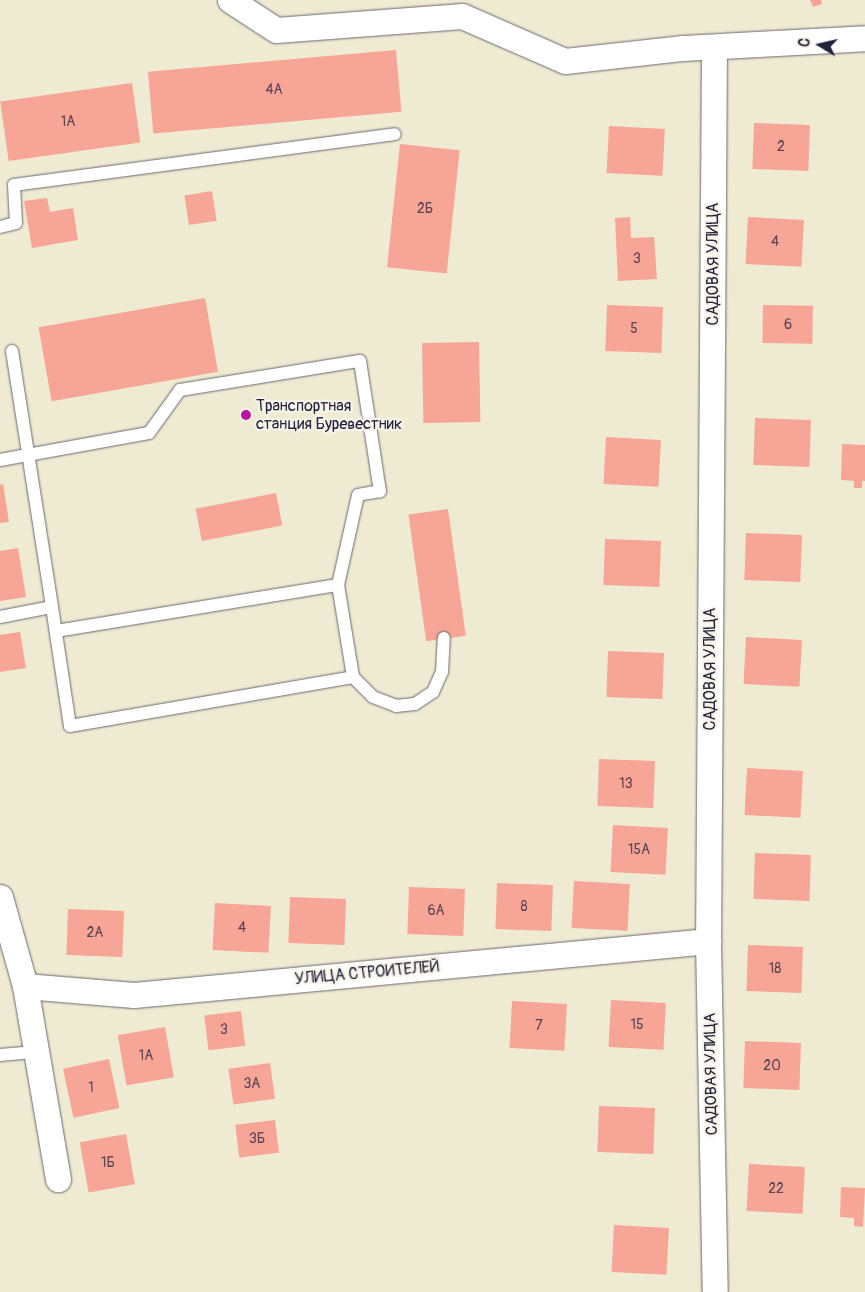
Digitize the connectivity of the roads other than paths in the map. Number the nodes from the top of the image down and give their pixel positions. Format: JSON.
{"nodes":[{"id":1,"x":230,"y":0,"type":"edge"},
{"id":2,"x":865,"y":38,"type":"edge"},
{"id":3,"x":714,"y":47,"type":"junction"},
{"id":4,"x":395,"y":134,"type":"dead end"},
{"id":5,"x":0,"y":227,"type":"edge"},
{"id":6,"x":12,"y":351,"type":"dead end"},
{"id":7,"x":29,"y":455,"type":"junction"},
{"id":8,"x":0,"y":460,"type":"edge"},
{"id":9,"x":338,"y":585,"type":"junction"},
{"id":10,"x":52,"y":606,"type":"junction"},
{"id":11,"x":0,"y":617,"type":"edge"},
{"id":12,"x":56,"y":631,"type":"junction"},
{"id":13,"x":444,"y":638,"type":"dead end"},
{"id":14,"x":353,"y":677,"type":"junction"},
{"id":15,"x":0,"y":898,"type":"edge"},
{"id":16,"x":708,"y":941,"type":"junction"},
{"id":17,"x":25,"y":986,"type":"junction"},
{"id":18,"x":36,"y":1052,"type":"junction"},
{"id":19,"x":0,"y":1055,"type":"edge"},
{"id":20,"x":58,"y":1179,"type":"dead end"},
{"id":21,"x":715,"y":1292,"type":"edge"}],
"edges":[{"from":1,"to":3,"type":"street"},
{"from":2,"to":3,"type":"street"},
{"from":3,"to":16,"type":"street","name":"САДОВАЯ УЛИЦА"},
{"from":4,"to":5,"type":"lane"},
{"from":6,"to":7,"type":"lane"},
{"from":7,"to":8,"type":"lane"},
{"from":7,"to":9,"type":"lane"},
{"from":7,"to":10,"type":"lane"},
{"from":9,"to":12,"type":"lane"},
{"from":9,"to":14,"type":"lane"},
{"from":10,"to":11,"type":"lane"},
{"from":10,"to":12,"type":"lane"},
{"from":12,"to":14,"type":"lane"},
{"from":13,"to":14,"type":"lane"},
{"from":15,"to":17,"type":"street"},
{"from":16,"to":17,"type":"street","name":"УЛИЦА СТРОИТЕЛЕЙ"},
{"from":16,"to":21,"type":"street","name":"САДОВАЯ УЛИЦА"},
{"from":17,"to":18,"type":"street"},
{"from":18,"to":19,"type":"lane"},
{"from":18,"to":20,"type":"street"}]}
